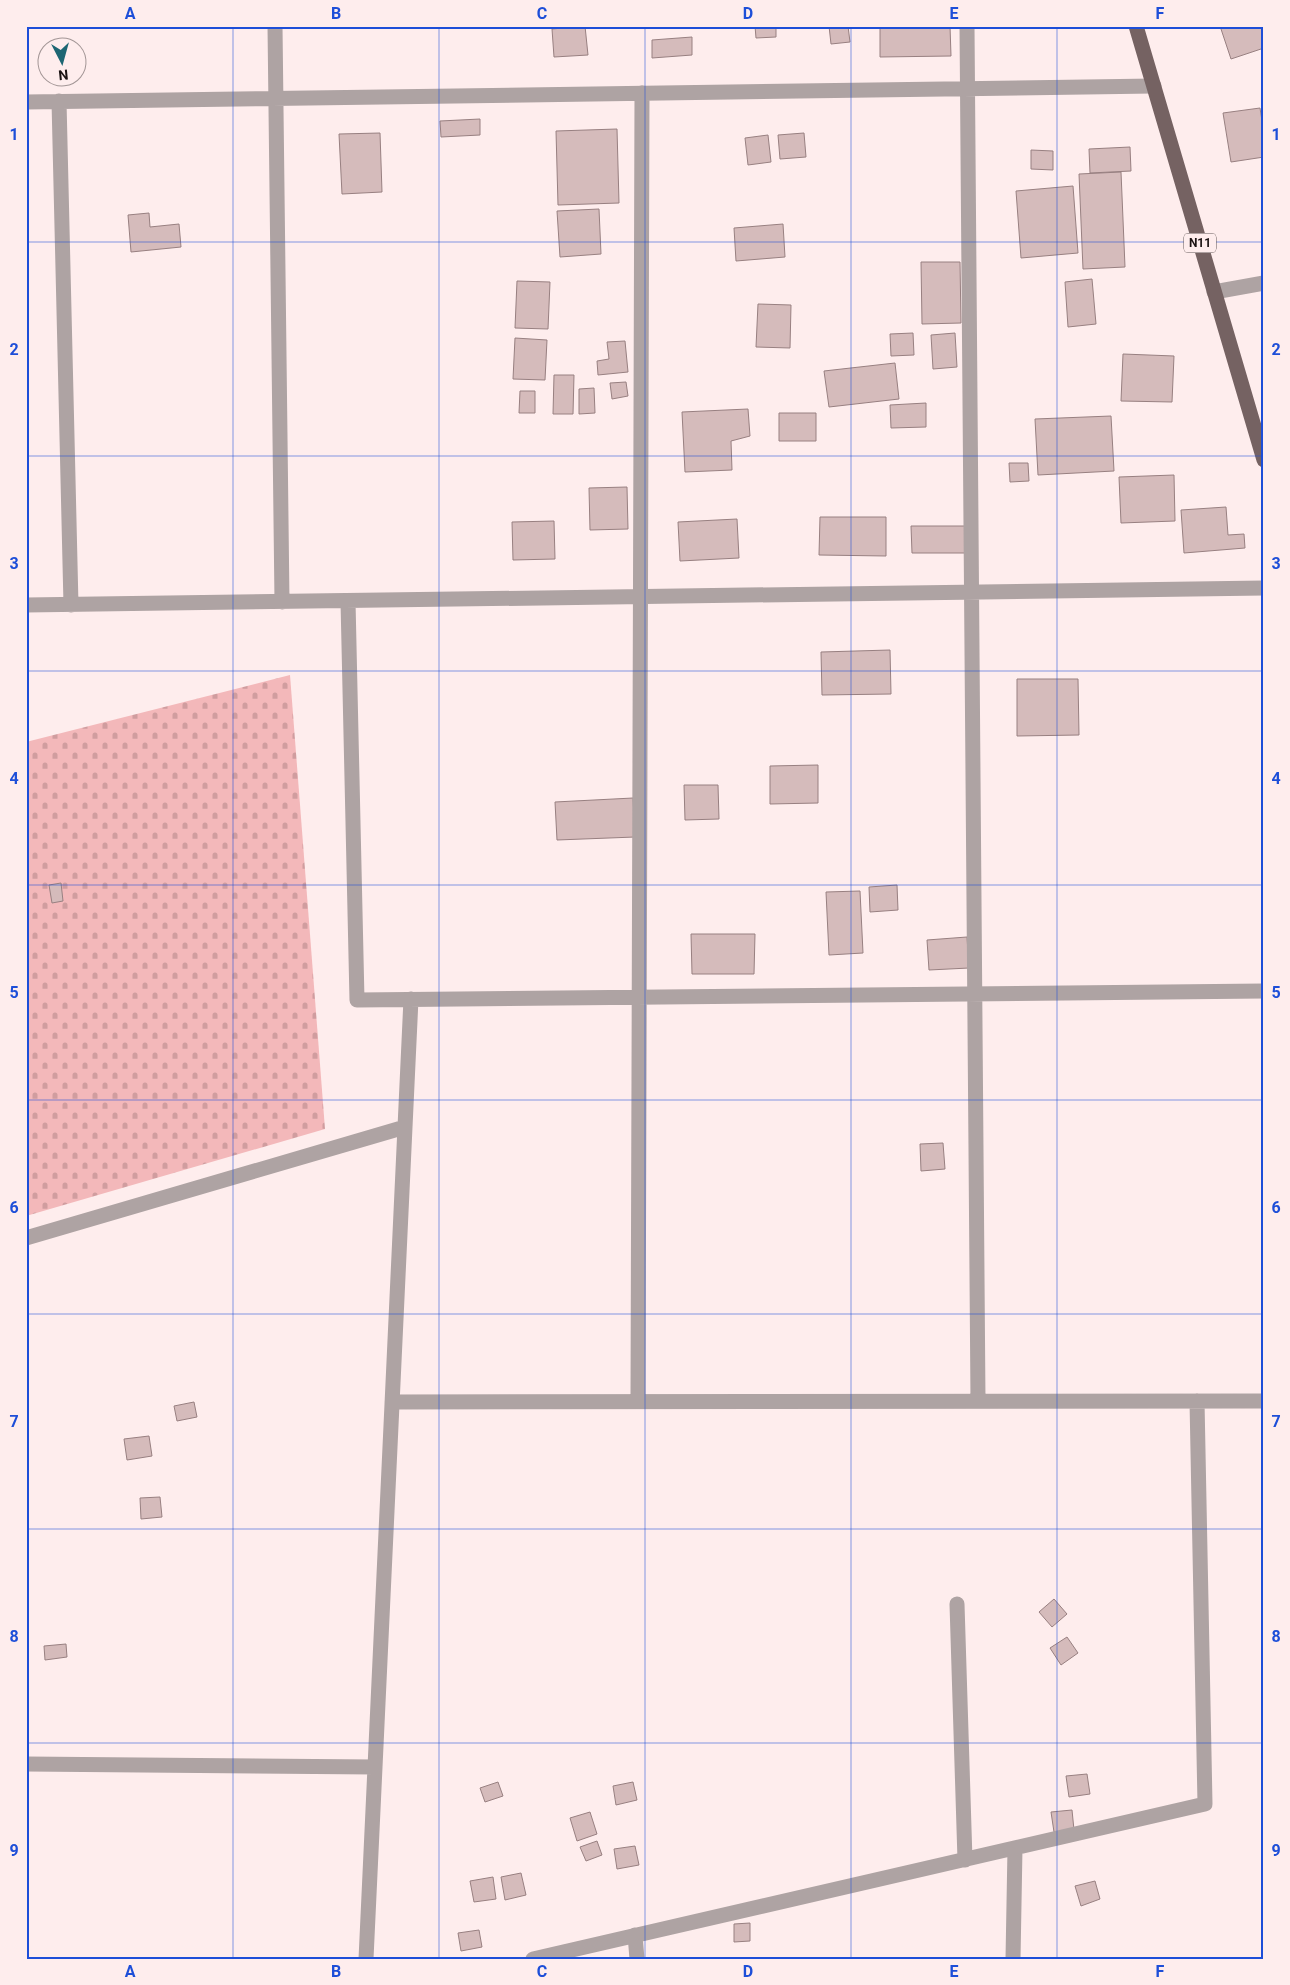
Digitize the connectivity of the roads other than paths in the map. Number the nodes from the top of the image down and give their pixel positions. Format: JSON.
{"nodes":[{"id":1,"x":276,"y":26,"type":"edge"},
{"id":2,"x":967,"y":26,"type":"edge"},
{"id":3,"x":1136,"y":26,"type":"edge"},
{"id":4,"x":1154,"y":86,"type":"junction"},
{"id":5,"x":967,"y":89,"type":"junction"},
{"id":6,"x":642,"y":93,"type":"junction"},
{"id":7,"x":276,"y":98,"type":"junction"},
{"id":8,"x":59,"y":101,"type":"junction"},
{"id":9,"x":26,"y":102,"type":"edge"},
{"id":10,"x":1264,"y":282,"type":"edge"},
{"id":11,"x":1214,"y":292,"type":"junction"},
{"id":12,"x":1264,"y":460,"type":"edge"},
{"id":13,"x":1264,"y":588,"type":"edge"},
{"id":14,"x":972,"y":592,"type":"junction"},
{"id":15,"x":640,"y":596,"type":"junction"},
{"id":16,"x":348,"y":601,"type":"junction"},
{"id":17,"x":282,"y":602,"type":"junction"},
{"id":18,"x":71,"y":605,"type":"junction"},
{"id":19,"x":26,"y":606,"type":"edge"},
{"id":20,"x":1264,"y":992,"type":"edge"},
{"id":21,"x":975,"y":994,"type":"junction"},
{"id":22,"x":639,"y":997,"type":"junction"},
{"id":23,"x":411,"y":1000,"type":"junction"},
{"id":24,"x":405,"y":1127,"type":"junction"},
{"id":25,"x":26,"y":1238,"type":"edge"},
{"id":26,"x":638,"y":1401,"type":"junction"},
{"id":27,"x":978,"y":1401,"type":"junction"},
{"id":28,"x":1197,"y":1401,"type":"junction"},
{"id":29,"x":1264,"y":1401,"type":"edge"},
{"id":30,"x":392,"y":1402,"type":"junction"},
{"id":31,"x":957,"y":1604,"type":"dead end"},
{"id":32,"x":26,"y":1764,"type":"edge"},
{"id":33,"x":375,"y":1767,"type":"junction"},
{"id":34,"x":1015,"y":1848,"type":"junction"},
{"id":35,"x":965,"y":1860,"type":"junction"},
{"id":36,"x":635,"y":1935,"type":"junction"},
{"id":37,"x":366,"y":1959,"type":"edge"},
{"id":38,"x":533,"y":1959,"type":"edge"},
{"id":39,"x":637,"y":1959,"type":"edge"},
{"id":40,"x":1013,"y":1959,"type":"edge"}],
"edges":[{"from":1,"to":7,"type":"street"},
{"from":2,"to":5,"type":"street"},
{"from":3,"to":4,"type":"main road","number":"N11"},
{"from":4,"to":5,"type":"street"},
{"from":4,"to":11,"type":"main road","number":"N11"},
{"from":5,"to":6,"type":"street"},
{"from":5,"to":14,"type":"street"},
{"from":6,"to":7,"type":"street"},
{"from":6,"to":15,"type":"street"},
{"from":7,"to":8,"type":"street"},
{"from":7,"to":17,"type":"street"},
{"from":8,"to":9,"type":"street"},
{"from":8,"to":18,"type":"street"},
{"from":10,"to":11,"type":"street"},
{"from":11,"to":12,"type":"main road","number":"N11"},
{"from":13,"to":14,"type":"street"},
{"from":14,"to":15,"type":"street"},
{"from":14,"to":21,"type":"street"},
{"from":15,"to":16,"type":"street"},
{"from":15,"to":22,"type":"street"},
{"from":16,"to":17,"type":"street"},
{"from":16,"to":23,"type":"street"},
{"from":17,"to":18,"type":"street"},
{"from":18,"to":19,"type":"street"},
{"from":20,"to":21,"type":"street"},
{"from":21,"to":22,"type":"street"},
{"from":21,"to":27,"type":"street"},
{"from":22,"to":23,"type":"street"},
{"from":22,"to":26,"type":"street"},
{"from":23,"to":24,"type":"street"},
{"from":24,"to":25,"type":"street"},
{"from":24,"to":30,"type":"street"},
{"from":26,"to":27,"type":"street"},
{"from":26,"to":30,"type":"street"},
{"from":27,"to":28,"type":"street"},
{"from":28,"to":29,"type":"street"},
{"from":28,"to":34,"type":"street"},
{"from":30,"to":33,"type":"street"},
{"from":31,"to":35,"type":"street"},
{"from":32,"to":33,"type":"street"},
{"from":33,"to":37,"type":"street"},
{"from":34,"to":35,"type":"street"},
{"from":34,"to":40,"type":"street"},
{"from":35,"to":36,"type":"street"},
{"from":36,"to":38,"type":"street"},
{"from":36,"to":39,"type":"street"}]}
